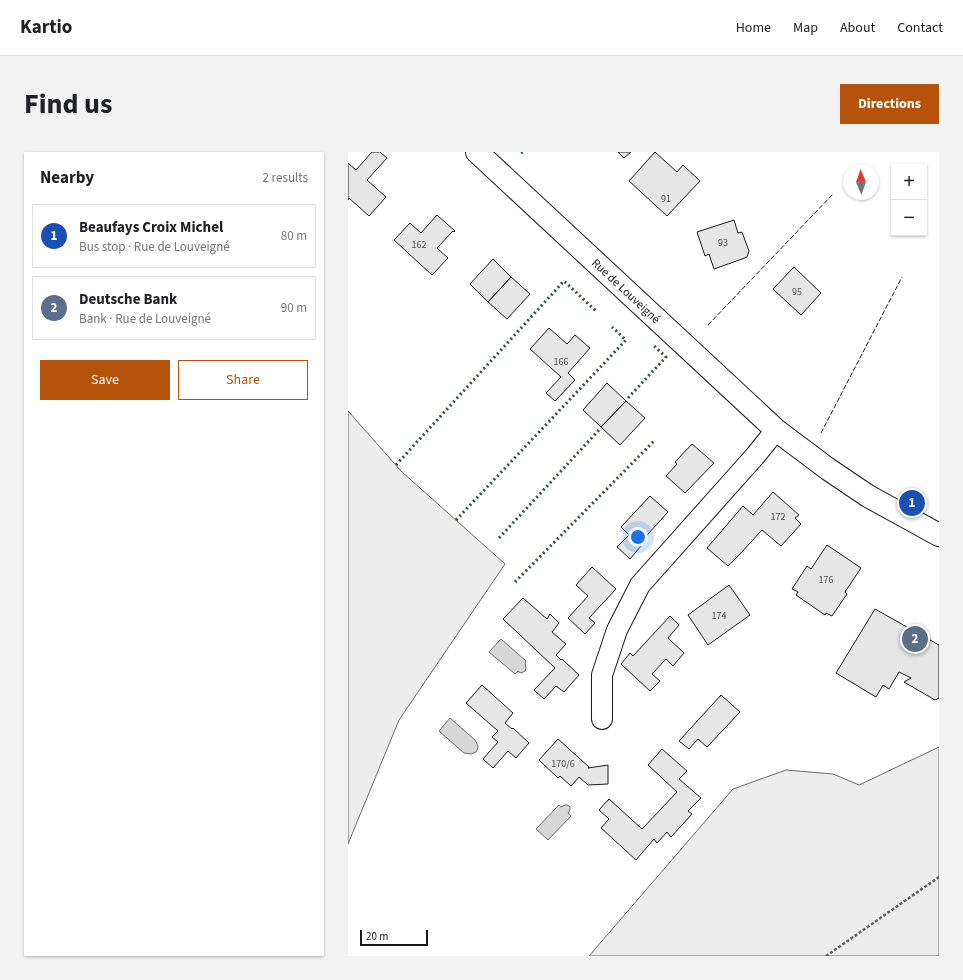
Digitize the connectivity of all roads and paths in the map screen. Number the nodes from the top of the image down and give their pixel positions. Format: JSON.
{"nodes":[{"id":1,"x":477,"y":152,"type":"edge"},
{"id":2,"x":776,"y":430,"type":"junction"},
{"id":3,"x":939,"y":535,"type":"edge"},
{"id":4,"x":602,"y":719,"type":"dead end"},
{"id":5,"x":939,"y":876,"type":"edge"},
{"id":6,"x":826,"y":956,"type":"edge"}],
"edges":[{"from":1,"to":2,"type":"main road","name":"Rue de Louveigné"},
{"from":2,"to":3,"type":"main road","name":"Rue de Louveigné"},
{"from":2,"to":4,"type":"street"},
{"from":5,"to":6,"type":"path"}]}
